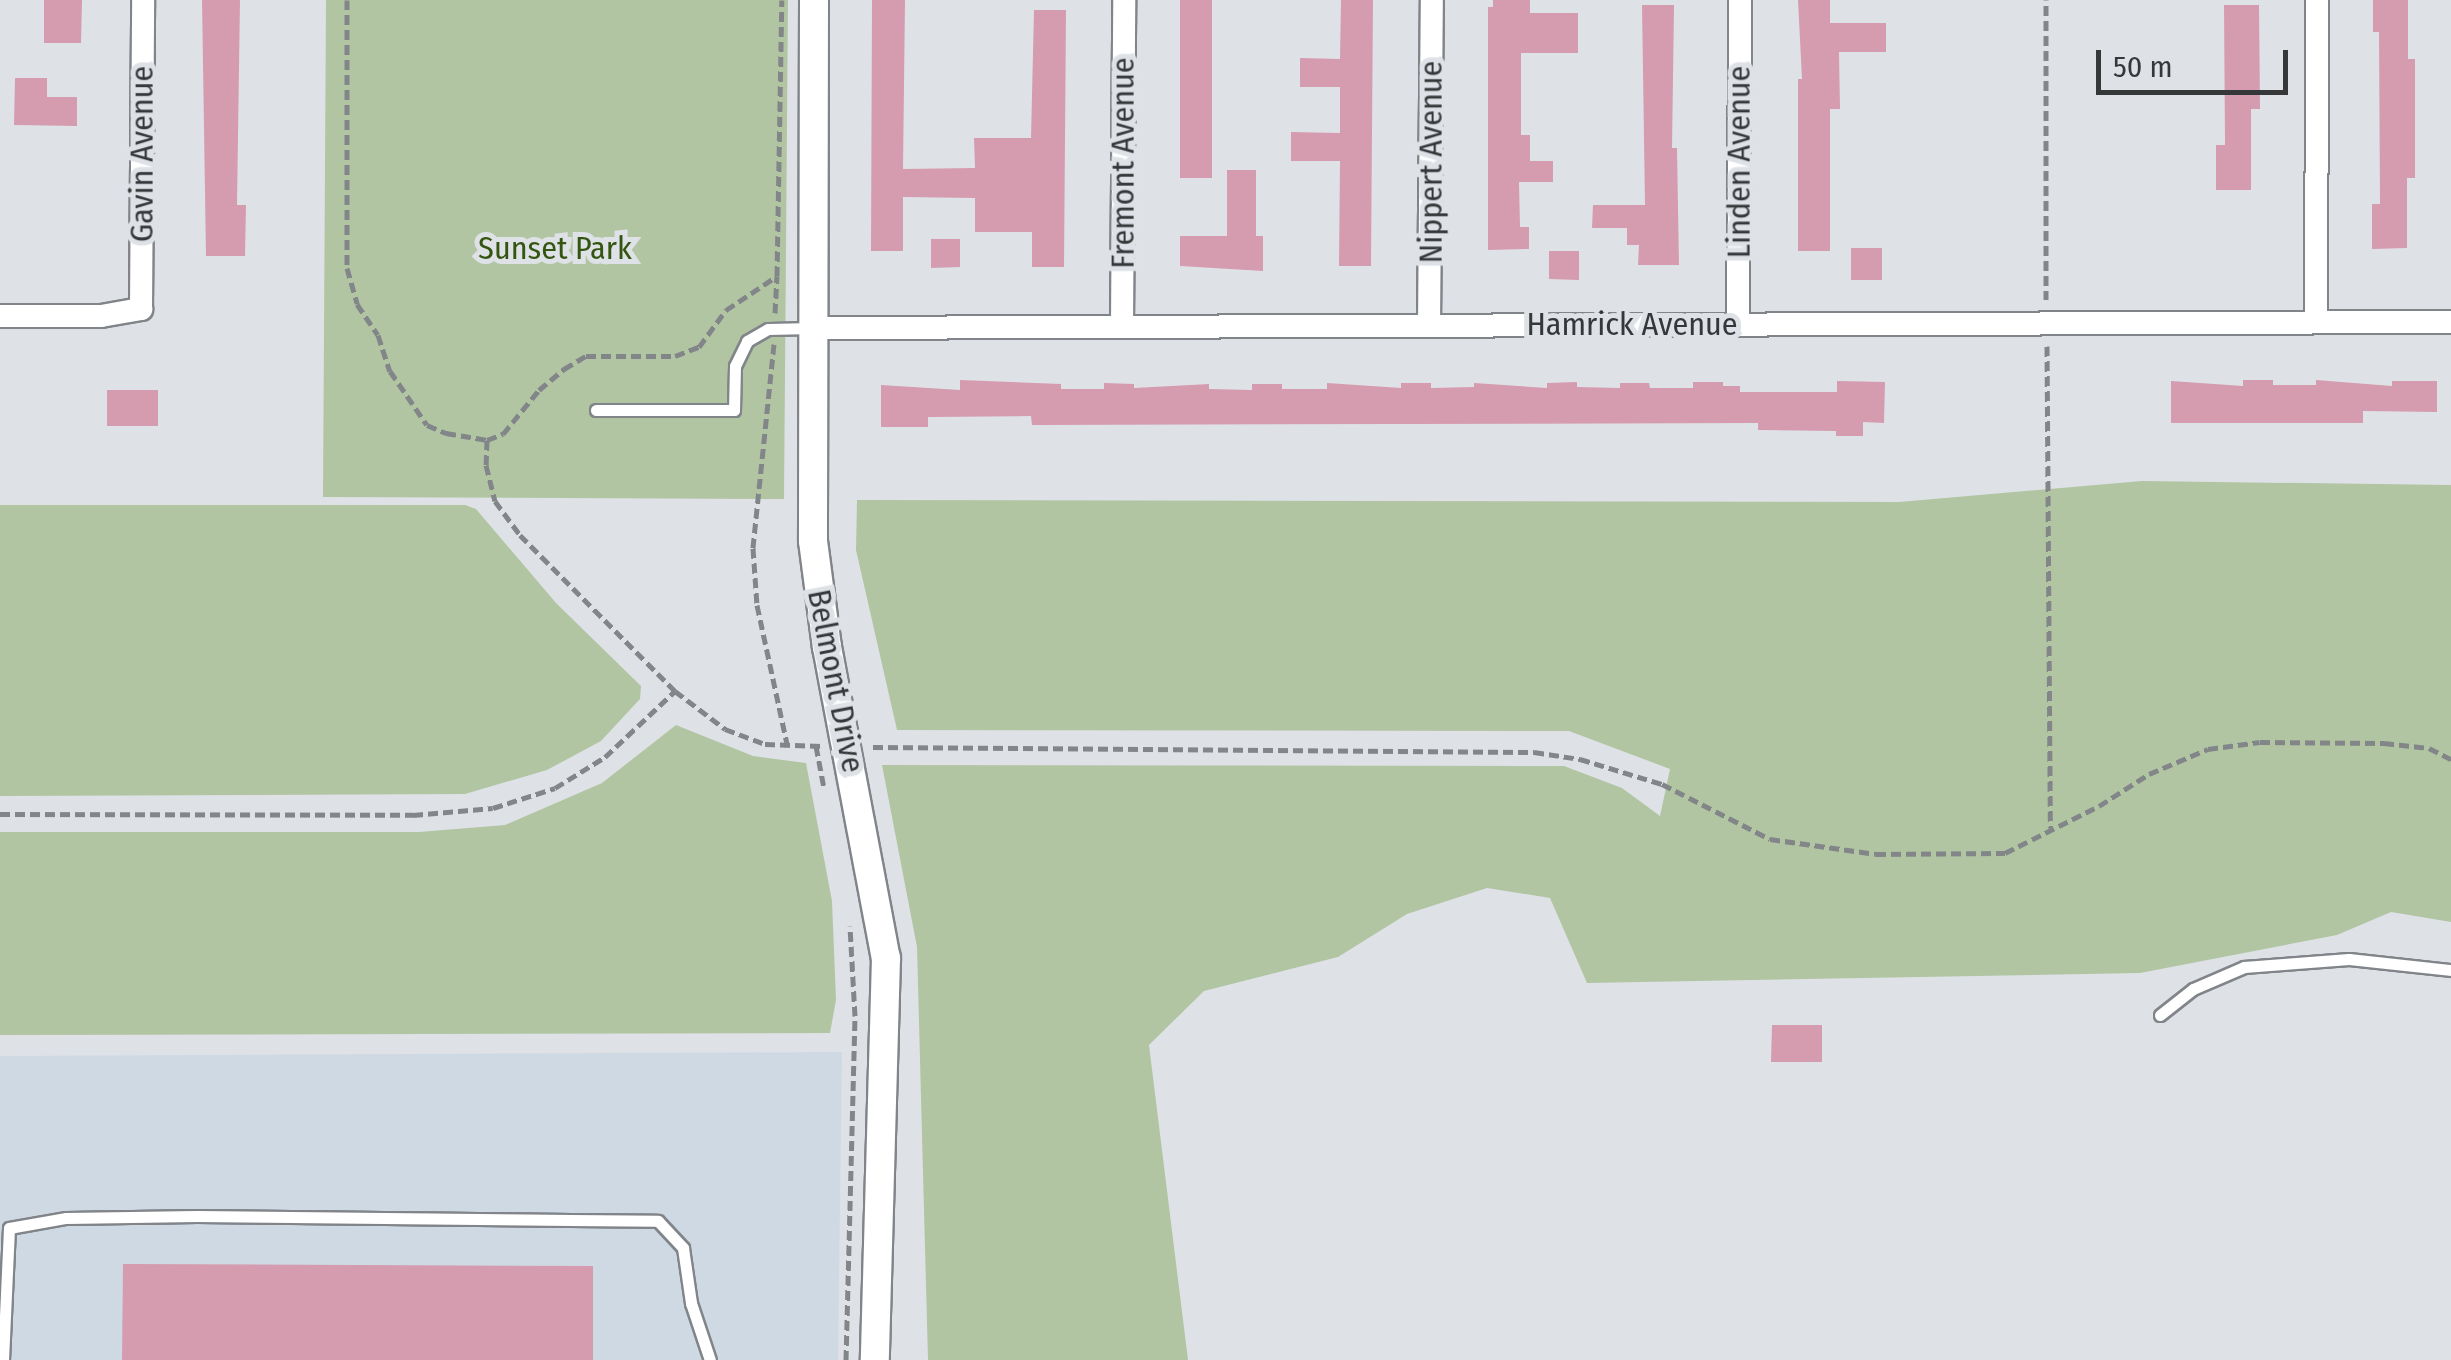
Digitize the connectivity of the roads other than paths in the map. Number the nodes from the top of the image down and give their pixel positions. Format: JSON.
{"nodes":[{"id":1,"x":144,"y":0,"type":"edge"},
{"id":2,"x":814,"y":0,"type":"edge"},
{"id":3,"x":1124,"y":0,"type":"edge"},
{"id":4,"x":1432,"y":0,"type":"edge"},
{"id":5,"x":1740,"y":0,"type":"edge"},
{"id":6,"x":2317,"y":0,"type":"edge"},
{"id":7,"x":0,"y":316,"type":"edge"},
{"id":8,"x":2316,"y":321,"type":"junction"},
{"id":9,"x":2451,"y":322,"type":"edge"},
{"id":10,"x":1738,"y":324,"type":"junction"},
{"id":11,"x":1122,"y":325,"type":"junction"},
{"id":12,"x":1429,"y":325,"type":"junction"},
{"id":13,"x":813,"y":328,"type":"junction"},
{"id":14,"x":596,"y":410,"type":"dead end"},
{"id":15,"x":2451,"y":970,"type":"edge"},
{"id":16,"x":2160,"y":1015,"type":"dead end"},
{"id":17,"x":3,"y":1360,"type":"edge"},
{"id":18,"x":710,"y":1360,"type":"edge"},
{"id":19,"x":876,"y":1360,"type":"edge"}],
"edges":[{"from":1,"to":7,"type":"street","name":"Gavin Avenue"},
{"from":2,"to":13,"type":"street","name":"Belmont Drive"},
{"from":3,"to":11,"type":"street","name":"Fremont Avenue"},
{"from":4,"to":12,"type":"street","name":"Nippert Avenue"},
{"from":5,"to":10,"type":"street","name":"Linden Avenue"},
{"from":6,"to":8,"type":"street"},
{"from":8,"to":9,"type":"street","name":"Hamrick Avenue"},
{"from":8,"to":10,"type":"street","name":"Hamrick Avenue"},
{"from":10,"to":12,"type":"street","name":"Hamrick Avenue"},
{"from":11,"to":12,"type":"street","name":"Hamrick Avenue"},
{"from":11,"to":13,"type":"street","name":"Hamrick Avenue"},
{"from":13,"to":14,"type":"lane"},
{"from":13,"to":19,"type":"street","name":"Belmont Drive"},
{"from":15,"to":16,"type":"lane"},
{"from":17,"to":18,"type":"lane"}]}
